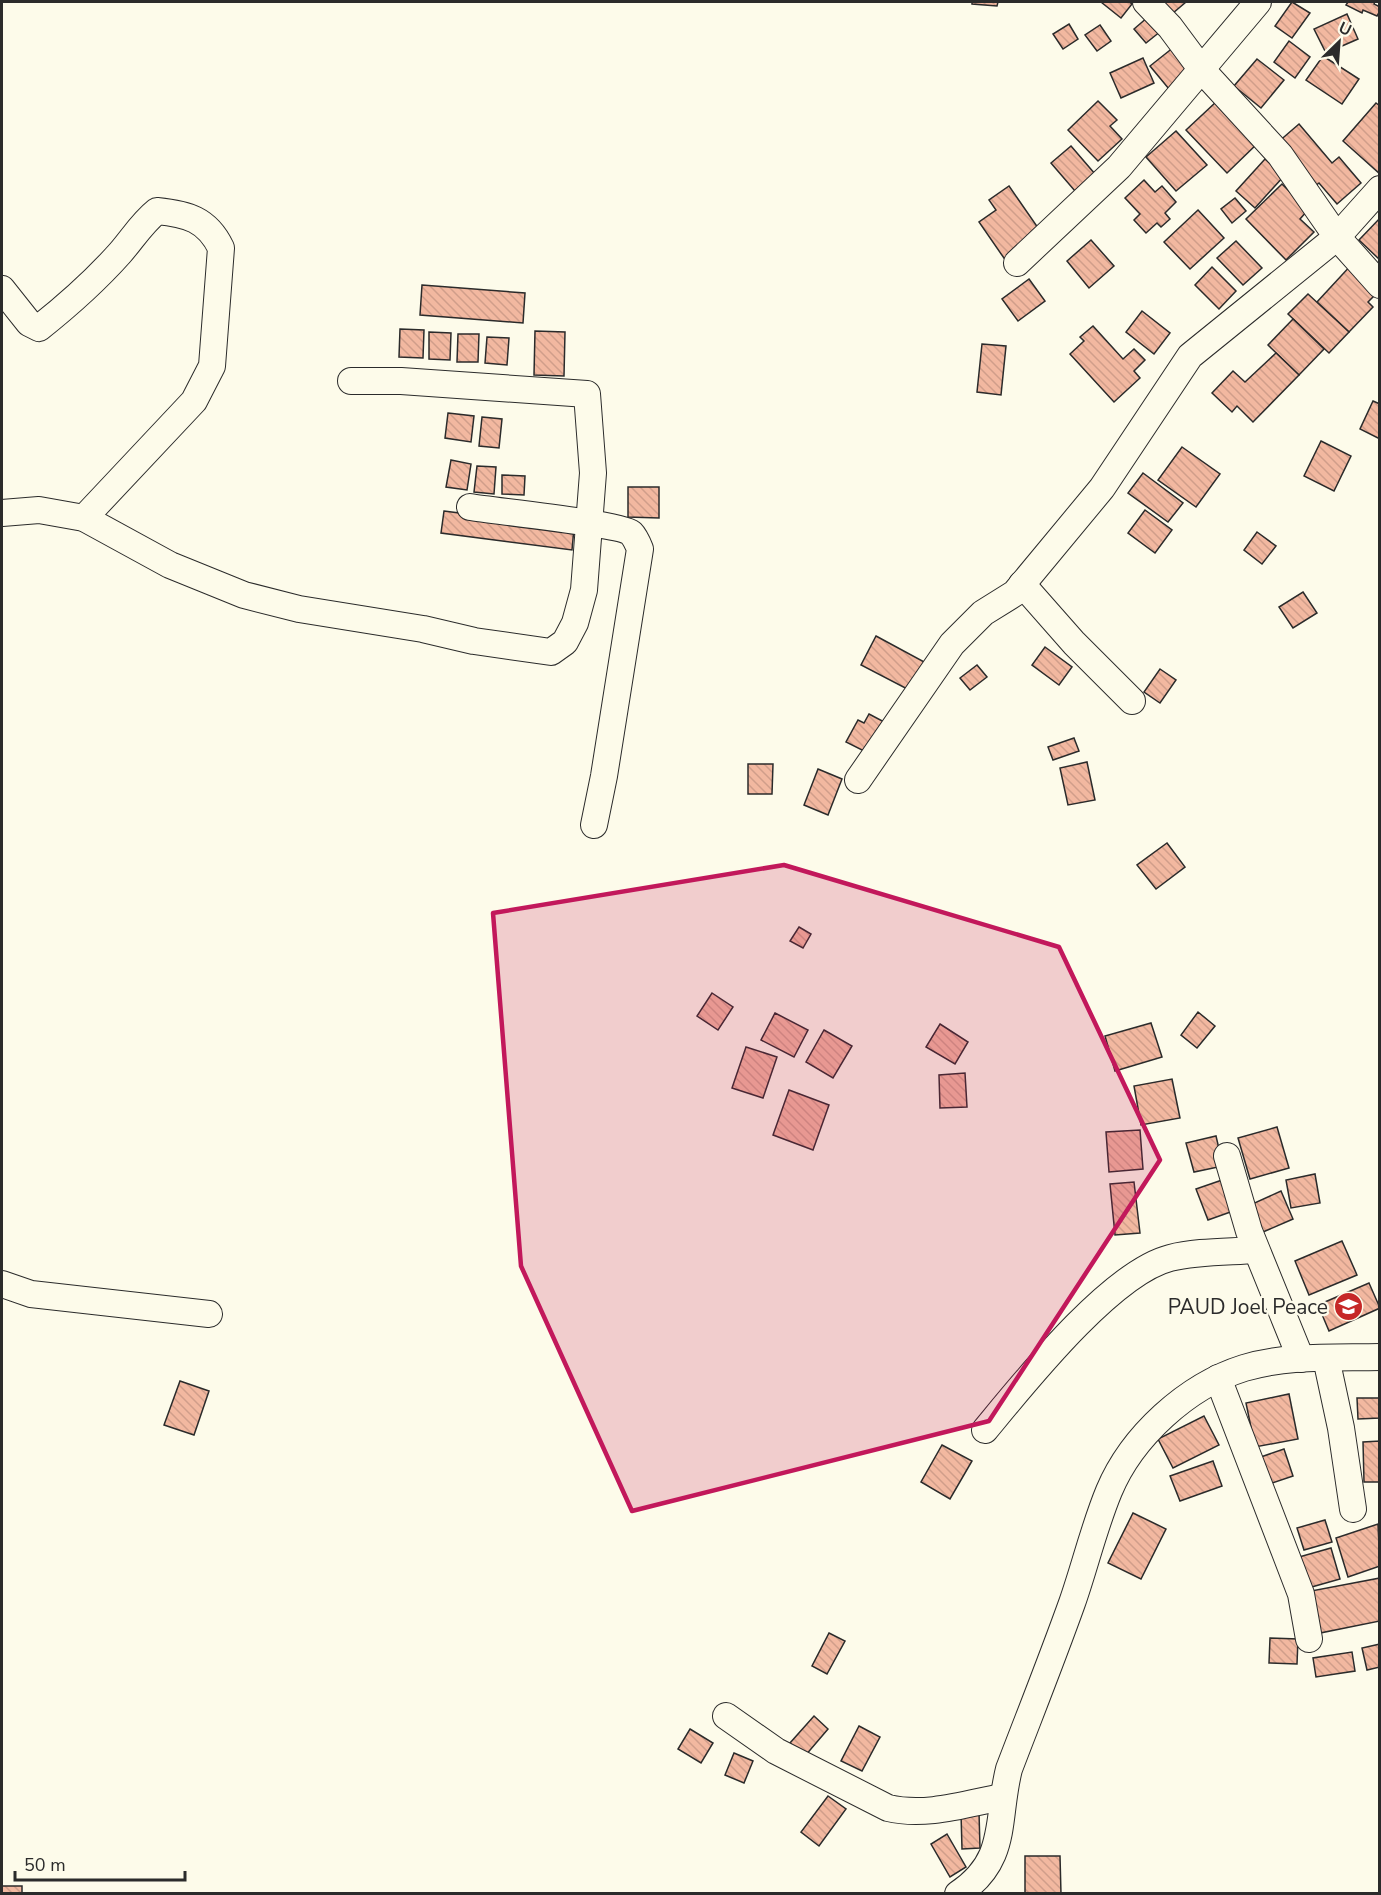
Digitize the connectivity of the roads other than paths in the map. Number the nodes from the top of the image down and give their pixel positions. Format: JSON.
{"nodes":[{"id":1,"x":1146,"y":2,"type":"edge"},
{"id":2,"x":1258,"y":2,"type":"edge"},
{"id":3,"x":1202,"y":70,"type":"junction"},
{"id":4,"x":1380,"y":189,"type":"edge"},
{"id":5,"x":1337,"y":237,"type":"junction"},
{"id":6,"x":1017,"y":263,"type":"dead end"},
{"id":7,"x":1380,"y":285,"type":"edge"},
{"id":8,"x":2,"y":289,"type":"edge"},
{"id":9,"x":351,"y":381,"type":"dead end"},
{"id":10,"x":470,"y":507,"type":"dead end"},
{"id":11,"x":2,"y":513,"type":"edge"},
{"id":12,"x":84,"y":518,"type":"junction"},
{"id":13,"x":589,"y":525,"type":"junction"},
{"id":14,"x":1022,"y":584,"type":"junction"},
{"id":15,"x":1132,"y":701,"type":"dead end"},
{"id":16,"x":858,"y":780,"type":"dead end"},
{"id":17,"x":594,"y":825,"type":"dead end"},
{"id":18,"x":1227,"y":1156,"type":"dead end"},
{"id":19,"x":1256,"y":1250,"type":"junction"},
{"id":20,"x":2,"y":1284,"type":"edge"},
{"id":21,"x":209,"y":1314,"type":"dead end"},
{"id":22,"x":1380,"y":1357,"type":"edge"},
{"id":23,"x":1313,"y":1358,"type":"junction"},
{"id":24,"x":1218,"y":1378,"type":"junction"},
{"id":25,"x":985,"y":1430,"type":"dead end"},
{"id":26,"x":1353,"y":1509,"type":"dead end"},
{"id":27,"x":1309,"y":1640,"type":"dead end"},
{"id":28,"x":726,"y":1716,"type":"dead end"},
{"id":29,"x":1002,"y":1797,"type":"junction"},
{"id":30,"x":958,"y":1893,"type":"edge"}],
"edges":[{"from":1,"to":3,"type":"street"},
{"from":2,"to":3,"type":"street"},
{"from":3,"to":5,"type":"street"},
{"from":3,"to":6,"type":"street"},
{"from":4,"to":5,"type":"street"},
{"from":5,"to":7,"type":"street"},
{"from":5,"to":14,"type":"street"},
{"from":8,"to":12,"type":"street"},
{"from":9,"to":13,"type":"street"},
{"from":10,"to":13,"type":"street"},
{"from":11,"to":12,"type":"street"},
{"from":12,"to":13,"type":"street"},
{"from":13,"to":17,"type":"street"},
{"from":14,"to":15,"type":"street"},
{"from":14,"to":16,"type":"street"},
{"from":18,"to":19,"type":"street"},
{"from":19,"to":23,"type":"street"},
{"from":19,"to":25,"type":"street"},
{"from":20,"to":21,"type":"street"},
{"from":22,"to":23,"type":"street"},
{"from":23,"to":24,"type":"street"},
{"from":23,"to":26,"type":"street"},
{"from":24,"to":27,"type":"street"},
{"from":24,"to":29,"type":"street"},
{"from":28,"to":29,"type":"street"},
{"from":29,"to":30,"type":"street"}]}
